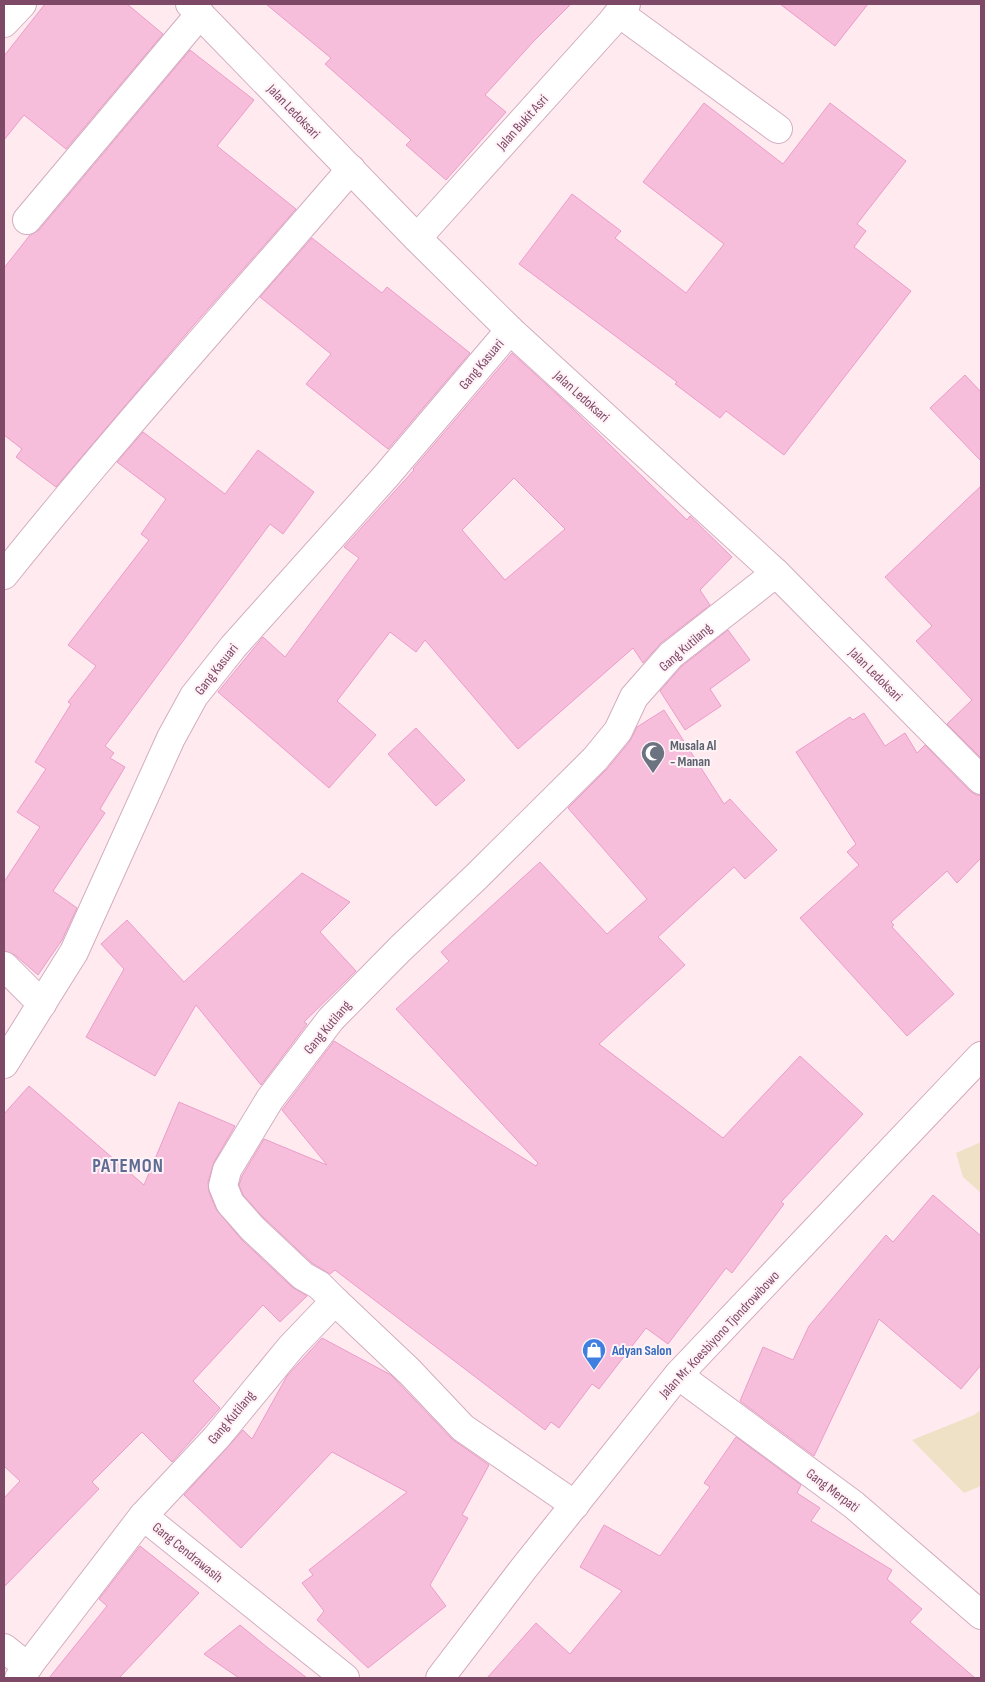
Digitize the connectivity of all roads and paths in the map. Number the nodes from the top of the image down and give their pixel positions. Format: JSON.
{"nodes":[{"id":1,"x":22,"y":4,"type":"edge"},
{"id":2,"x":623,"y":8,"type":"edge"},
{"id":3,"x":195,"y":9,"type":"edge"},
{"id":4,"x":4,"y":23,"type":"edge"},
{"id":5,"x":778,"y":129,"type":"dead end"},
{"id":6,"x":351,"y":169,"type":"junction"},
{"id":7,"x":27,"y":220,"type":"dead end"},
{"id":8,"x":417,"y":238,"type":"junction"},
{"id":9,"x":510,"y":330,"type":"junction"},
{"id":10,"x":776,"y":573,"type":"junction"},
{"id":11,"x":4,"y":575,"type":"edge"},
{"id":12,"x":981,"y":780,"type":"edge"},
{"id":13,"x":4,"y":966,"type":"edge"},
{"id":14,"x":42,"y":1004,"type":"junction"},
{"id":15,"x":981,"y":1056,"type":"edge"},
{"id":16,"x":4,"y":1064,"type":"edge"},
{"id":17,"x":335,"y":1301,"type":"junction"},
{"id":18,"x":678,"y":1375,"type":"junction"},
{"id":19,"x":574,"y":1505,"type":"junction"},
{"id":20,"x":143,"y":1516,"type":"junction"},
{"id":21,"x":981,"y":1615,"type":"edge"},
{"id":22,"x":4,"y":1648,"type":"edge"},
{"id":23,"x":23,"y":1673,"type":"edge"},
{"id":24,"x":345,"y":1678,"type":"edge"},
{"id":25,"x":440,"y":1678,"type":"edge"}],
"edges":[{"from":1,"to":4,"type":"street"},
{"from":2,"to":5,"type":"street"},
{"from":2,"to":8,"type":"street","name":"Jalan Bukit Asri"},
{"from":3,"to":6,"type":"street","name":"Jalan Ledoksari"},
{"from":3,"to":7,"type":"street"},
{"from":6,"to":8,"type":"street","name":"Jalan Ledoksari"},
{"from":6,"to":11,"type":"street"},
{"from":8,"to":9,"type":"street","name":"Jalan Ledoksari"},
{"from":9,"to":10,"type":"street","name":"Jalan Ledoksari"},
{"from":9,"to":14,"type":"street","name":"Gang Kasuari"},
{"from":10,"to":12,"type":"street","name":"Jalan Ledoksari"},
{"from":10,"to":17,"type":"street","name":"Gang Kutilang"},
{"from":13,"to":14,"type":"street"},
{"from":14,"to":16,"type":"street","name":"Gang Kasuari"},
{"from":15,"to":18,"type":"street","name":"Jalan Mr. Koesbiyono Tjondrowibowo"},
{"from":17,"to":19,"type":"street"},
{"from":17,"to":20,"type":"street","name":"Gang Kutilang"},
{"from":18,"to":19,"type":"street","name":"Jalan Mr. Koesbiyono Tjondrowibowo"},
{"from":18,"to":21,"type":"street","name":"Gang Merpati"},
{"from":19,"to":25,"type":"street","name":"Jalan Mr. Koesbiyono Tjondrowibowo"},
{"from":20,"to":23,"type":"street","name":"Gang Cendrawasih"},
{"from":20,"to":24,"type":"street","name":"Gang Cendrawasih"},
{"from":22,"to":23,"type":"street"}]}
